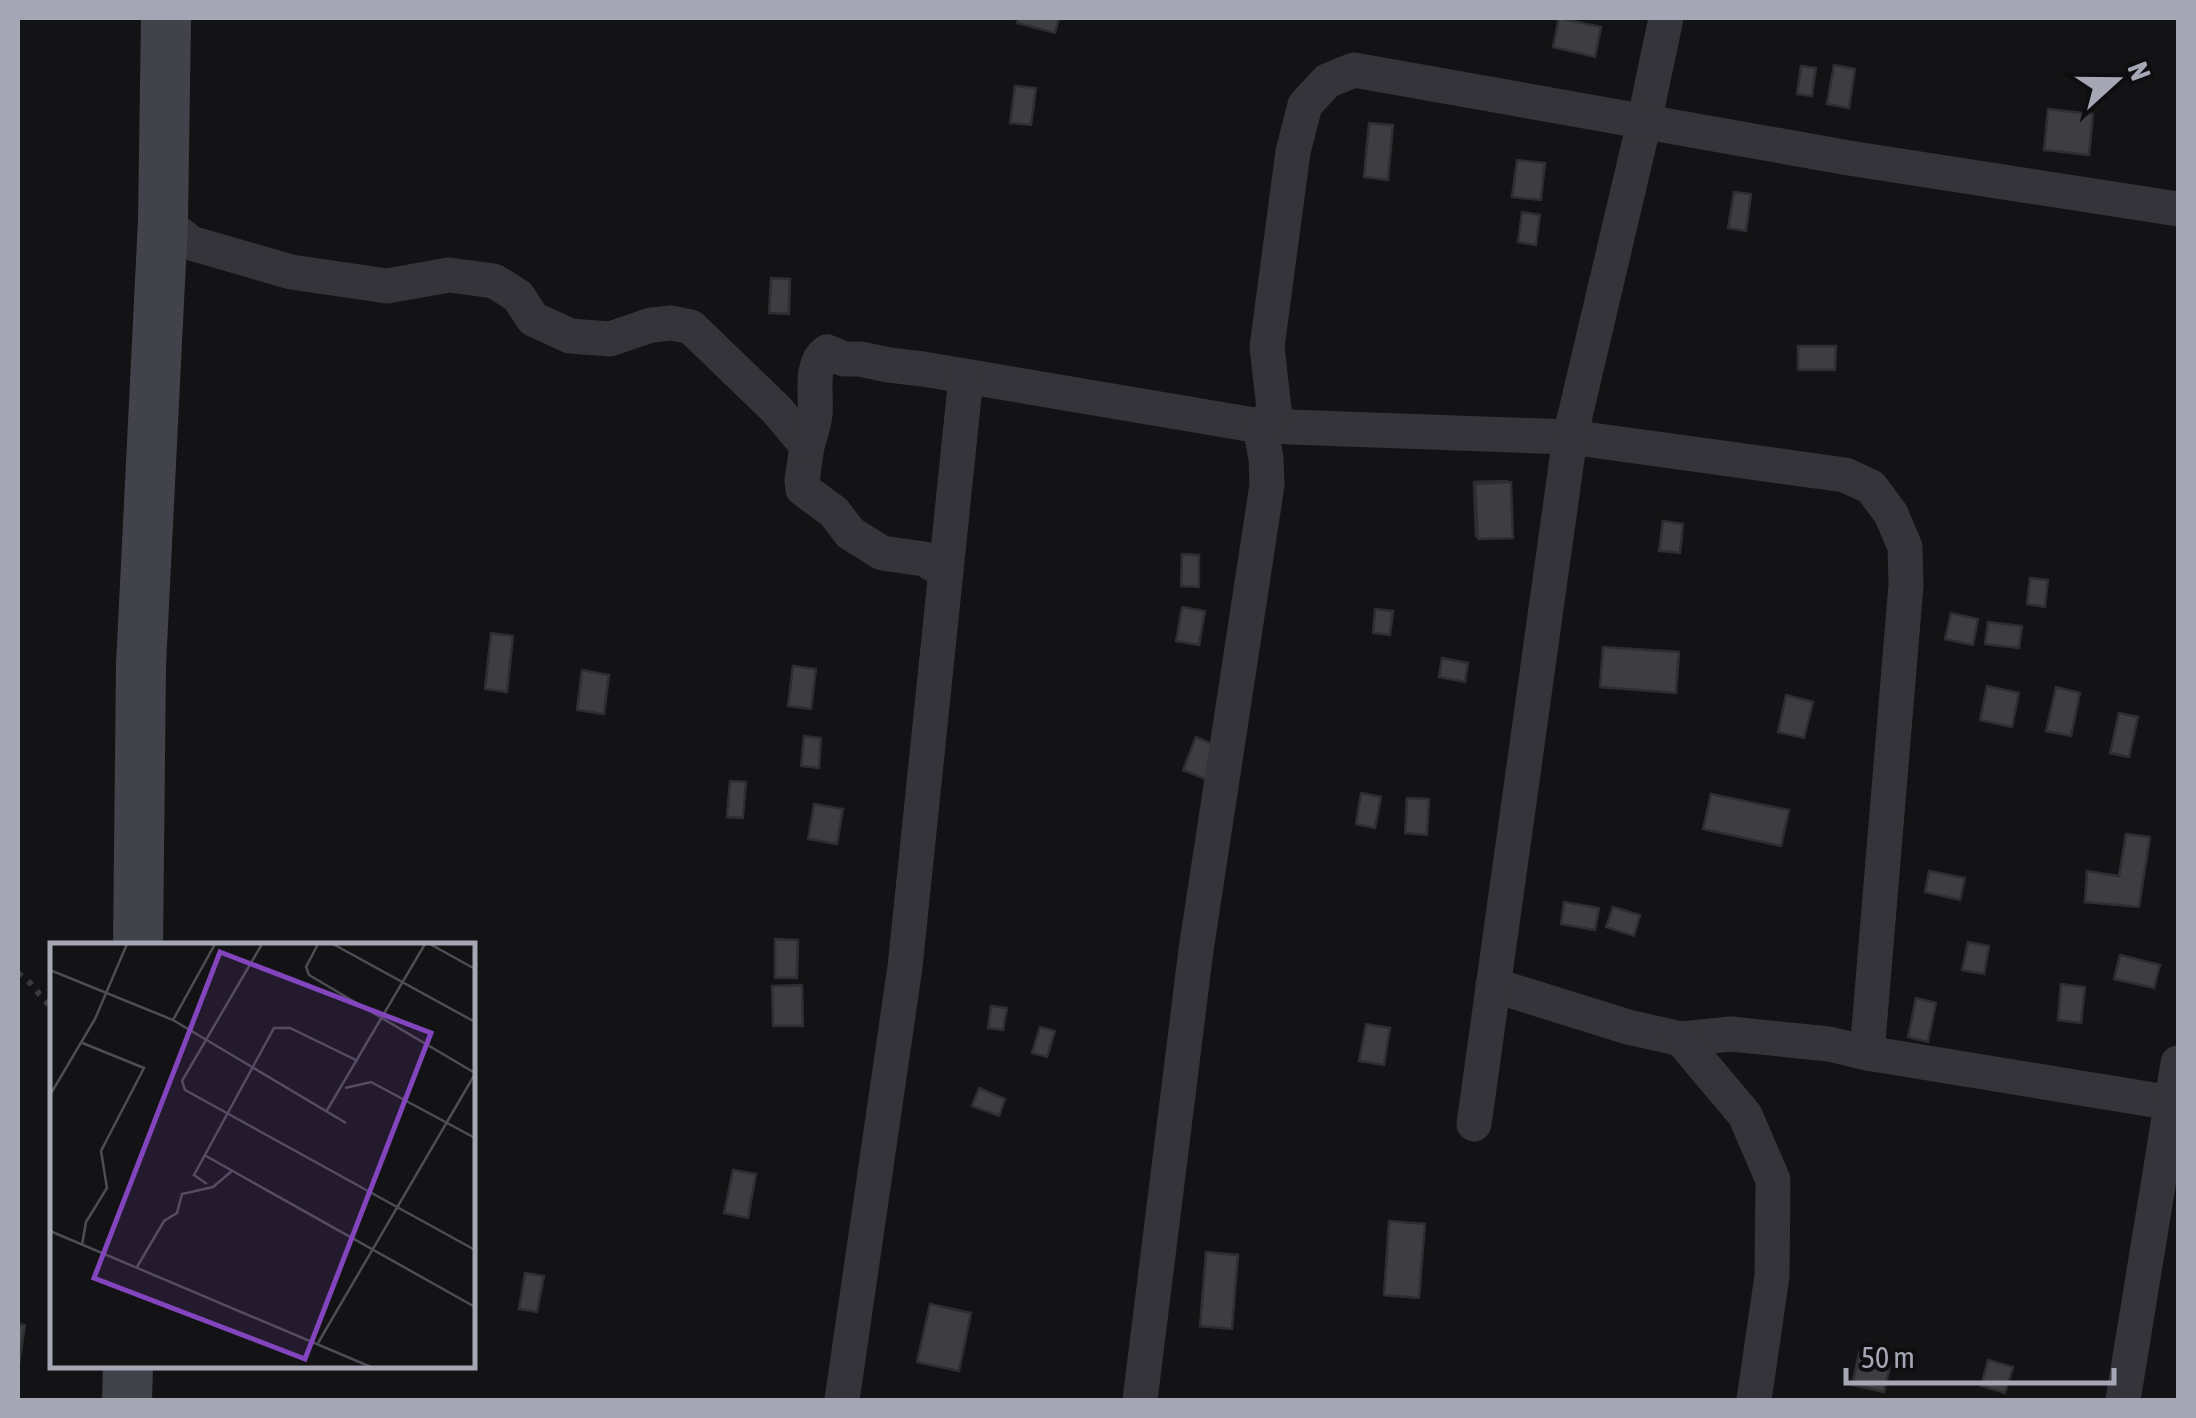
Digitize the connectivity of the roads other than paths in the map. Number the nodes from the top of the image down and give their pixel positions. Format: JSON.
{"nodes":[{"id":1,"x":166,"y":18,"type":"edge"},
{"id":2,"x":1666,"y":18,"type":"edge"},
{"id":3,"x":1644,"y":123,"type":"junction"},
{"id":4,"x":2178,"y":208,"type":"edge"},
{"id":5,"x":172,"y":242,"type":"junction"},
{"id":6,"x":966,"y":377,"type":"junction"},
{"id":7,"x":1260,"y":426,"type":"junction"},
{"id":8,"x":1570,"y":437,"type":"junction"},
{"id":9,"x":806,"y":446,"type":"junction"},
{"id":10,"x":946,"y":572,"type":"junction"},
{"id":11,"x":138,"y":943,"type":"edge"},
{"id":12,"x":1493,"y":985,"type":"junction"},
{"id":13,"x":1681,"y":1039,"type":"junction"},
{"id":14,"x":1867,"y":1053,"type":"junction"},
{"id":15,"x":2178,"y":1063,"type":"edge"},
{"id":16,"x":2175,"y":1104,"type":"edge"},
{"id":17,"x":1474,"y":1124,"type":"dead end"},
{"id":18,"x":128,"y":1368,"type":"edge"},
{"id":19,"x":127,"y":1400,"type":"edge"},
{"id":20,"x":842,"y":1400,"type":"edge"},
{"id":21,"x":1140,"y":1400,"type":"edge"},
{"id":22,"x":1754,"y":1400,"type":"edge"},
{"id":23,"x":2123,"y":1400,"type":"edge"}],
"edges":[{"from":1,"to":5,"type":"main road"},
{"from":2,"to":3,"type":"street"},
{"from":3,"to":4,"type":"street"},
{"from":3,"to":7,"type":"street"},
{"from":3,"to":8,"type":"street"},
{"from":5,"to":9,"type":"street"},
{"from":5,"to":11,"type":"main road"},
{"from":6,"to":7,"type":"street"},
{"from":6,"to":9,"type":"street"},
{"from":6,"to":10,"type":"street"},
{"from":7,"to":8,"type":"street"},
{"from":7,"to":21,"type":"street"},
{"from":8,"to":12,"type":"street"},
{"from":8,"to":14,"type":"street"},
{"from":9,"to":10,"type":"street"},
{"from":10,"to":20,"type":"street"},
{"from":12,"to":13,"type":"street"},
{"from":12,"to":17,"type":"street"},
{"from":13,"to":14,"type":"street"},
{"from":13,"to":22,"type":"street"},
{"from":14,"to":16,"type":"street"},
{"from":15,"to":16,"type":"street"},
{"from":16,"to":23,"type":"street"},
{"from":18,"to":19,"type":"main road"}]}
